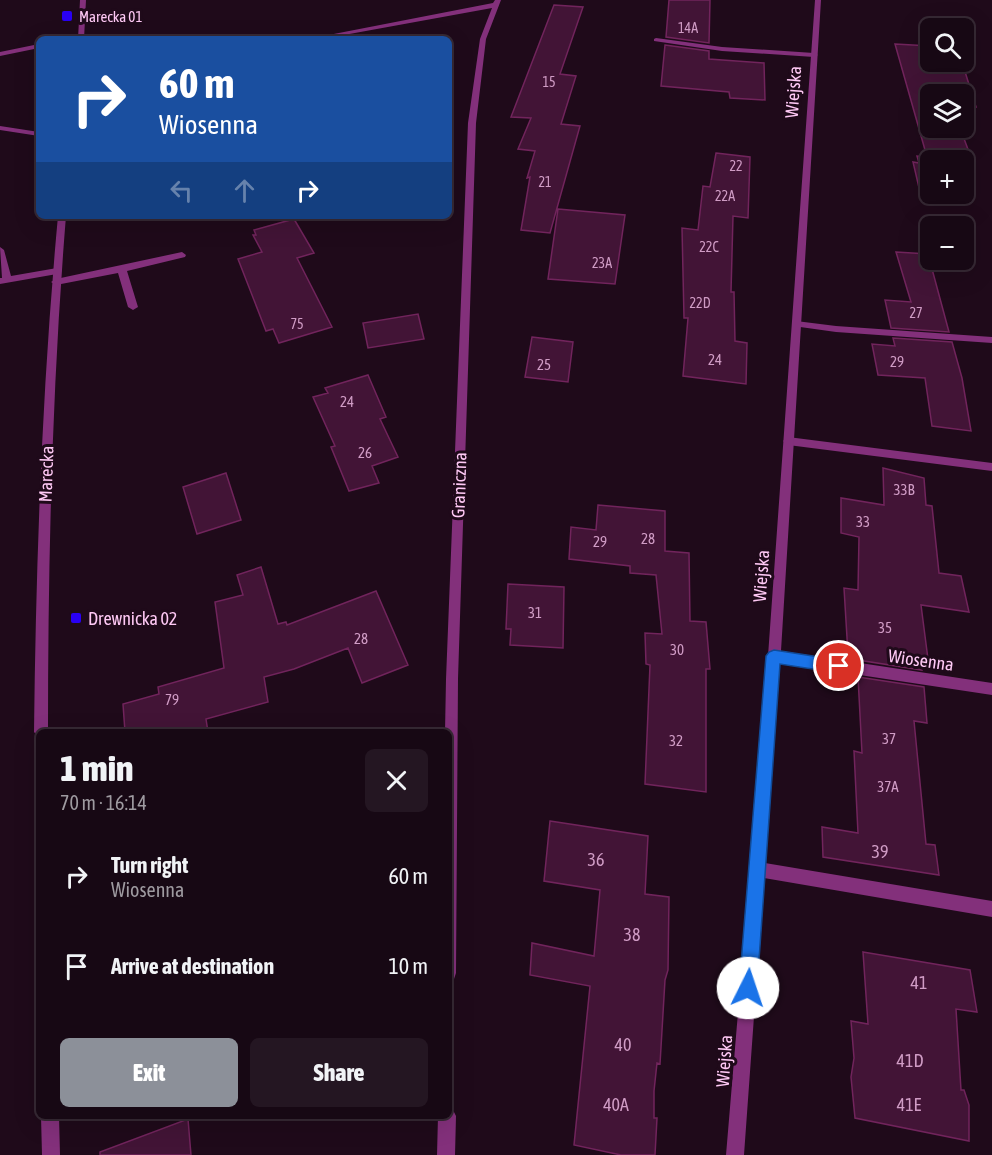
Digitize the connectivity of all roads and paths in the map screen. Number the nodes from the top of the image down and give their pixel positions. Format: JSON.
{"nodes":[{"id":1,"x":82,"y":0,"type":"edge"},
{"id":2,"x":818,"y":0,"type":"edge"},
{"id":3,"x":496,"y":3,"type":"edge"},
{"id":4,"x":81,"y":36,"type":"edge"},
{"id":5,"x":326,"y":36,"type":"edge"},
{"id":6,"x":656,"y":40,"type":"dead end"},
{"id":7,"x":36,"y":47,"type":"edge"},
{"id":8,"x":0,"y":54,"type":"edge"},
{"id":9,"x":814,"y":55,"type":"junction"},
{"id":10,"x":0,"y":128,"type":"edge"},
{"id":11,"x":36,"y":134,"type":"edge"},
{"id":12,"x":62,"y":219,"type":"edge"},
{"id":13,"x":0,"y":250,"type":"edge"},
{"id":14,"x":182,"y":255,"type":"dead end"},
{"id":15,"x":122,"y":270,"type":"junction"},
{"id":16,"x":56,"y":277,"type":"junction"},
{"id":17,"x":3,"y":280,"type":"edge"},
{"id":18,"x":133,"y":307,"type":"dead end"},
{"id":19,"x":796,"y":324,"type":"junction"},
{"id":20,"x":992,"y":340,"type":"edge"},
{"id":21,"x":788,"y":441,"type":"junction"},
{"id":22,"x":992,"y":467,"type":"edge"},
{"id":23,"x":774,"y":656,"type":"junction"},
{"id":24,"x":992,"y":689,"type":"edge"},
{"id":25,"x":41,"y":729,"type":"edge"},
{"id":26,"x":451,"y":729,"type":"edge"},
{"id":27,"x":757,"y":869,"type":"junction"},
{"id":28,"x":992,"y":909,"type":"edge"},
{"id":29,"x":50,"y":1119,"type":"edge"},
{"id":30,"x":447,"y":1119,"type":"edge"},
{"id":31,"x":51,"y":1155,"type":"edge"},
{"id":32,"x":446,"y":1155,"type":"edge"},
{"id":33,"x":735,"y":1155,"type":"edge"}],
"edges":[{"from":1,"to":4,"type":"street"},
{"from":2,"to":9,"type":"street","name":"Wiejska"},
{"from":3,"to":5,"type":"street"},
{"from":3,"to":26,"type":"street","name":"Graniczna"},
{"from":6,"to":9,"type":"street"},
{"from":7,"to":8,"type":"street"},
{"from":9,"to":19,"type":"street","name":"Wiejska"},
{"from":10,"to":11,"type":"street"},
{"from":12,"to":16,"type":"street","name":"Marecka"},
{"from":13,"to":17,"type":"street"},
{"from":14,"to":15,"type":"street"},
{"from":15,"to":16,"type":"street"},
{"from":15,"to":18,"type":"street"},
{"from":16,"to":17,"type":"street"},
{"from":16,"to":25,"type":"street","name":"Marecka"},
{"from":19,"to":20,"type":"street"},
{"from":19,"to":21,"type":"street","name":"Wiejska"},
{"from":21,"to":22,"type":"street"},
{"from":21,"to":23,"type":"street","name":"Wiejska"},
{"from":23,"to":24,"type":"street","name":"Wiosenna"},
{"from":23,"to":27,"type":"street","name":"Wiejska"},
{"from":27,"to":28,"type":"street"},
{"from":27,"to":33,"type":"street","name":"Wiejska"},
{"from":29,"to":31,"type":"street"},
{"from":30,"to":32,"type":"street"}]}
